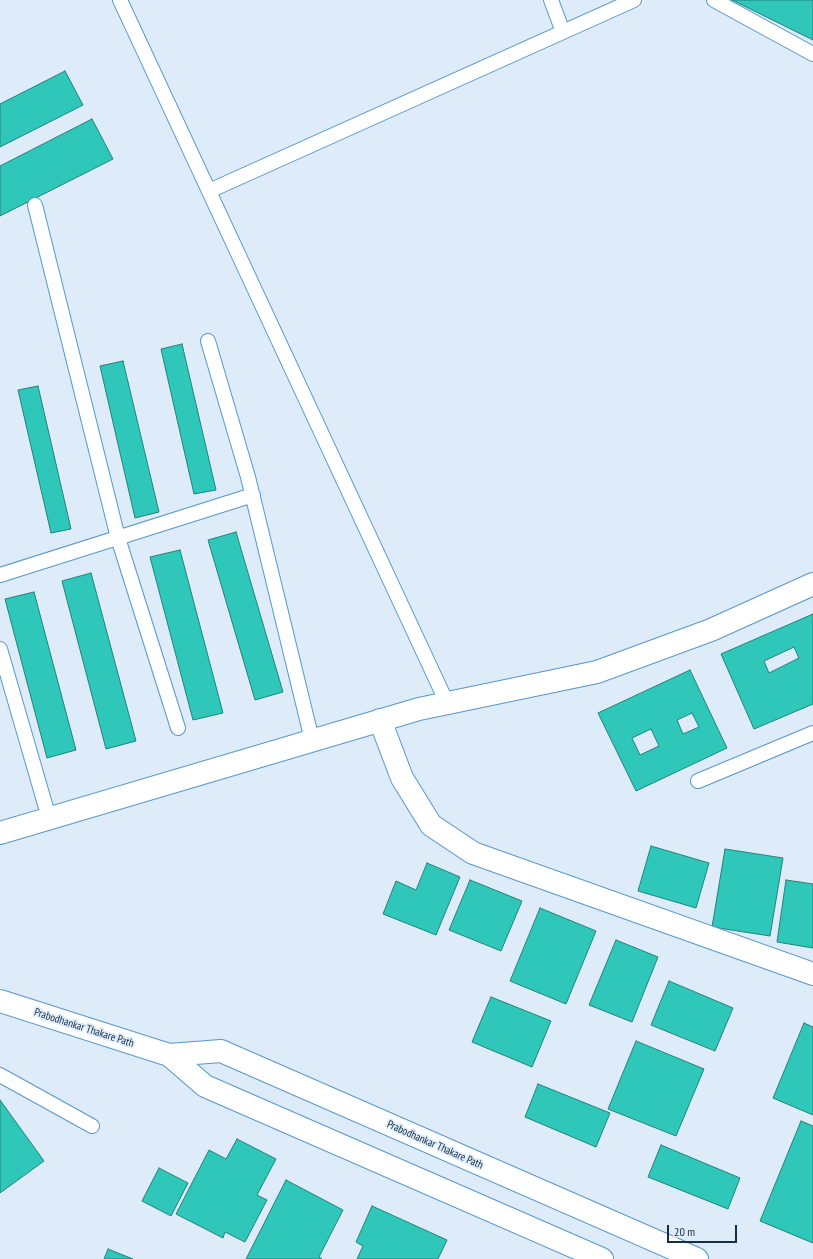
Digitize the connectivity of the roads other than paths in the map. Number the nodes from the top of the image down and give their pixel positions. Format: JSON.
{"nodes":[{"id":1,"x":120,"y":0,"type":"edge"},
{"id":2,"x":551,"y":0,"type":"edge"},
{"id":3,"x":634,"y":0,"type":"edge"},
{"id":4,"x":714,"y":0,"type":"edge"},
{"id":5,"x":563,"y":32,"type":"junction"},
{"id":6,"x":813,"y":54,"type":"edge"},
{"id":7,"x":209,"y":191,"type":"junction"},
{"id":8,"x":35,"y":205,"type":"dead end"},
{"id":9,"x":208,"y":341,"type":"dead end"},
{"id":10,"x":253,"y":495,"type":"junction"},
{"id":11,"x":118,"y":538,"type":"junction"},
{"id":12,"x":0,"y":575,"type":"edge"},
{"id":13,"x":813,"y":584,"type":"edge"},
{"id":14,"x":0,"y":649,"type":"edge"},
{"id":15,"x":447,"y":703,"type":"junction"},
{"id":16,"x":380,"y":720,"type":"junction"},
{"id":17,"x":178,"y":728,"type":"dead end"},
{"id":18,"x":813,"y":732,"type":"edge"},
{"id":19,"x":312,"y":740,"type":"junction"},
{"id":20,"x":698,"y":781,"type":"dead end"},
{"id":21,"x":50,"y":818,"type":"junction"},
{"id":22,"x":0,"y":833,"type":"edge"},
{"id":23,"x":813,"y":974,"type":"edge"},
{"id":24,"x":0,"y":1001,"type":"edge"},
{"id":25,"x":169,"y":1055,"type":"junction"},
{"id":26,"x":0,"y":1075,"type":"edge"},
{"id":27,"x":92,"y":1126,"type":"dead end"},
{"id":28,"x":602,"y":1259,"type":"edge"},
{"id":29,"x":697,"y":1259,"type":"edge"}],
"edges":[{"from":1,"to":7,"type":"lane"},
{"from":2,"to":5,"type":"lane"},
{"from":3,"to":5,"type":"lane"},
{"from":4,"to":6,"type":"lane"},
{"from":5,"to":7,"type":"lane"},
{"from":7,"to":15,"type":"lane"},
{"from":8,"to":11,"type":"lane"},
{"from":9,"to":10,"type":"lane"},
{"from":10,"to":11,"type":"lane"},
{"from":10,"to":19,"type":"lane"},
{"from":11,"to":12,"type":"lane"},
{"from":11,"to":17,"type":"lane"},
{"from":13,"to":15,"type":"street"},
{"from":14,"to":21,"type":"lane"},
{"from":15,"to":16,"type":"street"},
{"from":16,"to":19,"type":"street"},
{"from":16,"to":23,"type":"street"},
{"from":18,"to":20,"type":"lane"},
{"from":19,"to":21,"type":"street"},
{"from":21,"to":22,"type":"street"},
{"from":24,"to":25,"type":"street","name":"Prabodhankar Thakare Path"},
{"from":25,"to":28,"type":"street","name":"Prabodhankar Thakare Path"},
{"from":25,"to":29,"type":"street","name":"Prabodhankar Thakare Path"},
{"from":26,"to":27,"type":"lane"}]}
